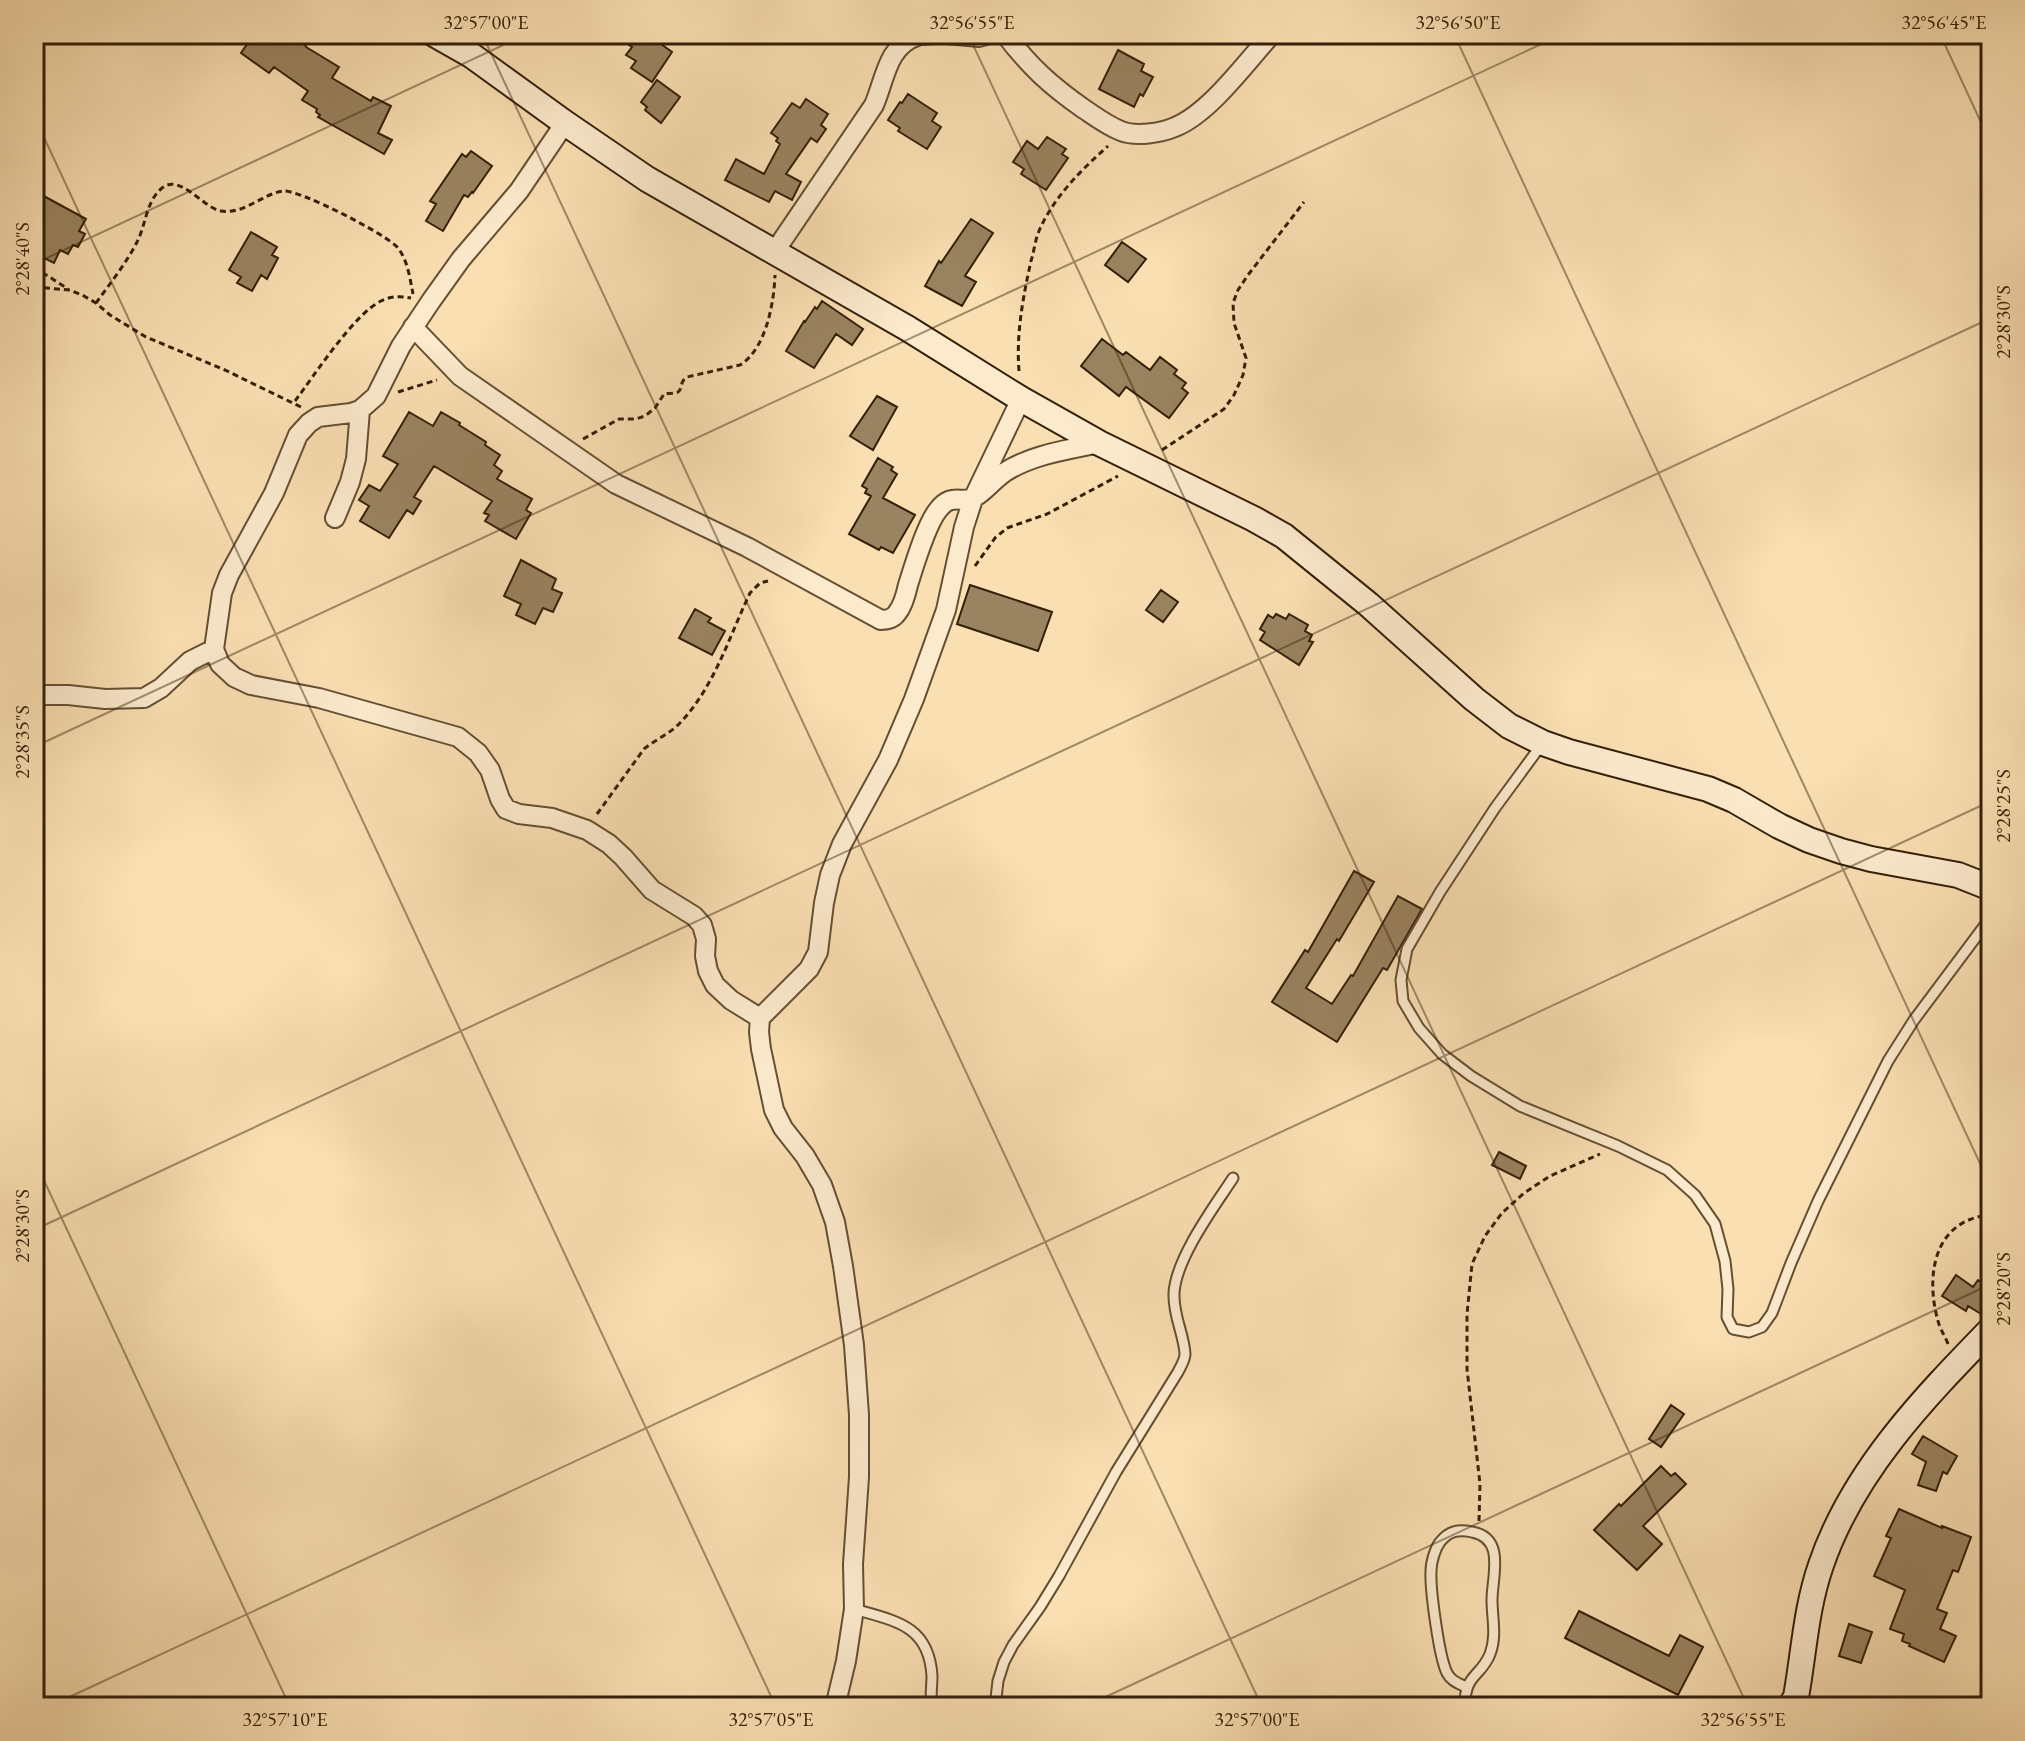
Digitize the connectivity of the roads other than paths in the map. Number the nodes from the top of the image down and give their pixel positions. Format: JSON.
{"nodes":[{"id":1,"x":434,"y":34,"type":"edge"},
{"id":2,"x":937,"y":34,"type":"edge"},
{"id":3,"x":946,"y":34,"type":"edge"},
{"id":4,"x":990,"y":34,"type":"edge"},
{"id":5,"x":1005,"y":34,"type":"edge"},
{"id":6,"x":1272,"y":34,"type":"edge"},
{"id":7,"x":565,"y":123,"type":"junction"},
{"id":8,"x":775,"y":251,"type":"junction"},
{"id":9,"x":413,"y":327,"type":"junction"},
{"id":10,"x":1021,"y":399,"type":"junction"},
{"id":11,"x":364,"y":407,"type":"junction"},
{"id":12,"x":1099,"y":443,"type":"junction"},
{"id":13,"x":973,"y":499,"type":"junction"},
{"id":14,"x":335,"y":518,"type":"dead end"},
{"id":15,"x":214,"y":649,"type":"junction"},
{"id":16,"x":34,"y":695,"type":"edge"},
{"id":17,"x":1543,"y":743,"type":"junction"},
{"id":18,"x":1991,"y":888,"type":"edge"},
{"id":19,"x":1991,"y":917,"type":"edge"},
{"id":20,"x":760,"y":1018,"type":"junction"},
{"id":21,"x":1233,"y":1178,"type":"dead end"},
{"id":22,"x":1991,"y":1329,"type":"edge"},
{"id":23,"x":854,"y":1609,"type":"junction"},
{"id":24,"x":1466,"y":1687,"type":"junction"},
{"id":25,"x":835,"y":1707,"type":"edge"},
{"id":26,"x":932,"y":1707,"type":"edge"},
{"id":27,"x":995,"y":1707,"type":"edge"},
{"id":28,"x":1465,"y":1707,"type":"edge"},
{"id":29,"x":1790,"y":1707,"type":"edge"}],
"edges":[{"from":1,"to":7,"type":"street"},
{"from":2,"to":8,"type":"street"},
{"from":3,"to":4,"type":"street"},
{"from":5,"to":6,"type":"street"},
{"from":7,"to":8,"type":"street"},
{"from":7,"to":9,"type":"street"},
{"from":8,"to":10,"type":"street"},
{"from":9,"to":11,"type":"street"},
{"from":9,"to":13,"type":"street"},
{"from":10,"to":12,"type":"street"},
{"from":10,"to":13,"type":"street"},
{"from":11,"to":14,"type":"street"},
{"from":11,"to":15,"type":"street"},
{"from":12,"to":13,"type":"street"},
{"from":12,"to":17,"type":"street"},
{"from":13,"to":20,"type":"street"},
{"from":15,"to":16,"type":"street"},
{"from":15,"to":20,"type":"street"},
{"from":17,"to":18,"type":"street"},
{"from":17,"to":19,"type":"lane"},
{"from":20,"to":23,"type":"street"},
{"from":21,"to":27,"type":"lane"},
{"from":22,"to":29,"type":"street"},
{"from":23,"to":25,"type":"street"},
{"from":23,"to":26,"type":"lane"},
{"from":24,"to":24,"type":"lane"},
{"from":24,"to":28,"type":"lane"}]}
